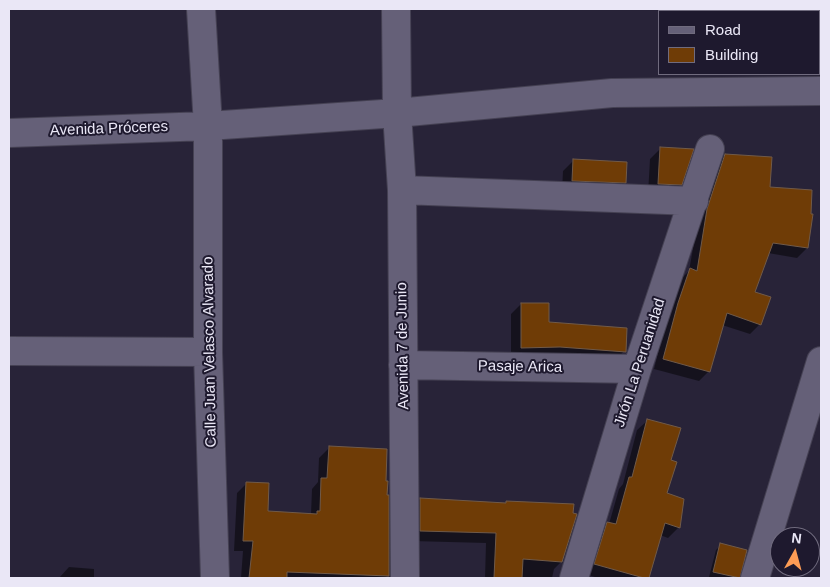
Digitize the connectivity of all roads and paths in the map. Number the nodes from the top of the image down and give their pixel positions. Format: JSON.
{"nodes":[{"id":1,"x":201,"y":9,"type":"edge"},
{"id":2,"x":396,"y":9,"type":"edge"},
{"id":3,"x":821,"y":91,"type":"edge"},
{"id":4,"x":397,"y":113,"type":"junction"},
{"id":5,"x":208,"y":126,"type":"junction"},
{"id":6,"x":9,"y":133,"type":"edge"},
{"id":7,"x":710,"y":148,"type":"dead end"},
{"id":8,"x":402,"y":190,"type":"junction"},
{"id":9,"x":694,"y":202,"type":"junction"},
{"id":10,"x":9,"y":351,"type":"edge"},
{"id":11,"x":208,"y":352,"type":"junction"},
{"id":12,"x":821,"y":361,"type":"edge"},
{"id":13,"x":403,"y":365,"type":"junction"},
{"id":14,"x":637,"y":369,"type":"junction"},
{"id":15,"x":215,"y":578,"type":"edge"},
{"id":16,"x":405,"y":578,"type":"edge"},
{"id":17,"x":574,"y":578,"type":"edge"},
{"id":18,"x":755,"y":578,"type":"edge"}],
"edges":[{"from":1,"to":5,"type":"street","name":"Calle Juan Velasco Alvarado"},
{"from":2,"to":4,"type":"street","name":"Avenida 7 de Junio"},
{"from":3,"to":4,"type":"street","name":"Avenida Próceres"},
{"from":4,"to":5,"type":"street","name":"Avenida Próceres"},
{"from":4,"to":8,"type":"street","name":"Avenida 7 de Junio"},
{"from":5,"to":6,"type":"street","name":"Avenida Próceres"},
{"from":5,"to":11,"type":"street","name":"Calle Juan Velasco Alvarado"},
{"from":7,"to":9,"type":"street","name":"Jirón La Peruanidad"},
{"from":8,"to":9,"type":"street"},
{"from":8,"to":13,"type":"street","name":"Avenida 7 de Junio"},
{"from":9,"to":14,"type":"street","name":"Jirón La Peruanidad"},
{"from":10,"to":11,"type":"street"},
{"from":11,"to":15,"type":"street","name":"Calle Juan Velasco Alvarado"},
{"from":12,"to":18,"type":"street"},
{"from":13,"to":14,"type":"street","name":"Pasaje Arica"},
{"from":13,"to":16,"type":"street","name":"Avenida 7 de Junio"},
{"from":14,"to":17,"type":"street","name":"Jirón La Peruanidad"}]}
